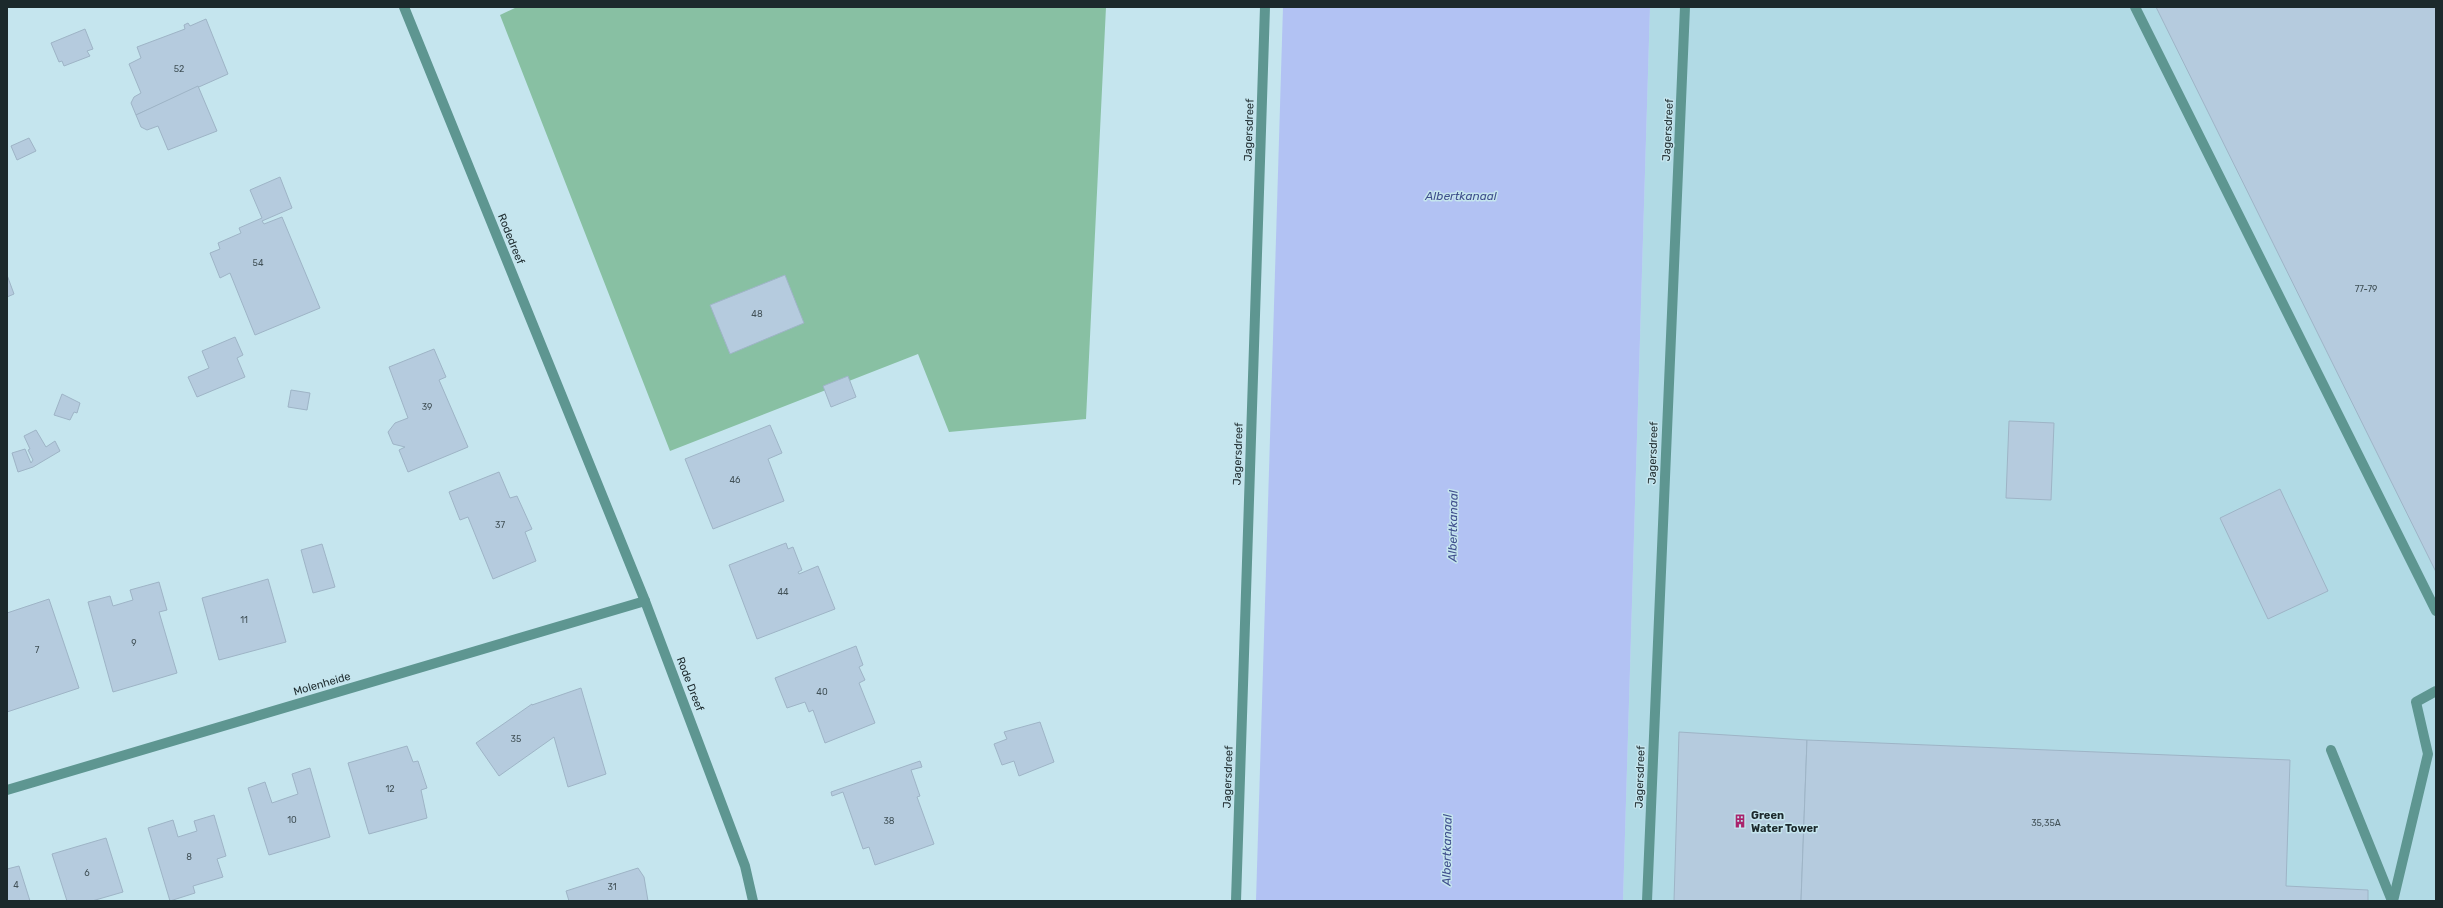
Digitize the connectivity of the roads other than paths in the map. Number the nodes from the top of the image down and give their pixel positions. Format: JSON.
{"nodes":[{"id":1,"x":404,"y":7,"type":"edge"},
{"id":2,"x":1265,"y":7,"type":"edge"},
{"id":3,"x":1685,"y":7,"type":"edge"},
{"id":4,"x":2135,"y":7,"type":"edge"},
{"id":5,"x":595,"y":479,"type":"joint"},
{"id":6,"x":644,"y":602,"type":"junction"},
{"id":7,"x":2436,"y":611,"type":"edge"},
{"id":8,"x":2436,"y":691,"type":"edge"},
{"id":9,"x":2331,"y":750,"type":"dead end"},
{"id":10,"x":7,"y":790,"type":"edge"},
{"id":11,"x":753,"y":901,"type":"edge"},
{"id":12,"x":1236,"y":901,"type":"edge"},
{"id":13,"x":1647,"y":901,"type":"edge"},
{"id":14,"x":2393,"y":901,"type":"edge"}],
"edges":[{"from":1,"to":5,"type":"street","name":"Rodedreef"},
{"from":2,"to":12,"type":"street","name":"Jagersdreef"},
{"from":3,"to":13,"type":"street","name":"Jagersdreef"},
{"from":4,"to":7,"type":"street"},
{"from":5,"to":6,"type":"street","name":"Rode Dreef"},
{"from":6,"to":10,"type":"street","name":"Molenheide"},
{"from":6,"to":11,"type":"street","name":"Rode Dreef"},
{"from":8,"to":14,"type":"street"},
{"from":9,"to":14,"type":"street"}]}
